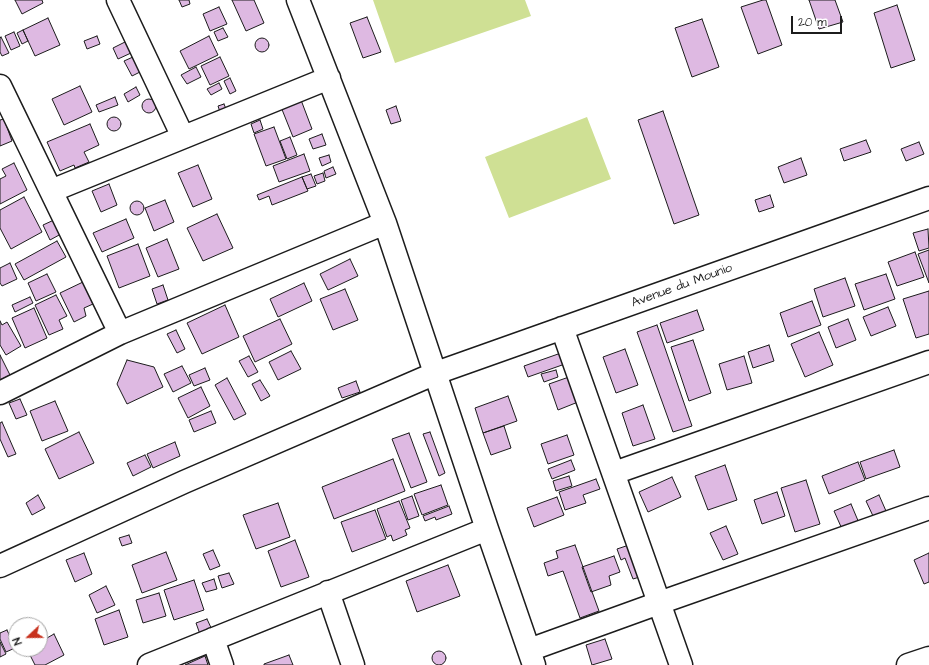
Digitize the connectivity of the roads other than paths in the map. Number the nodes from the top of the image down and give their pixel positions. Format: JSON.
{"nodes":[{"id":1,"x":118,"y":0,"type":"edge"},
{"id":2,"x":298,"y":0,"type":"edge"},
{"id":3,"x":329,"y":78,"type":"junction"},
{"id":4,"x":0,"y":86,"type":"edge"},
{"id":5,"x":183,"y":137,"type":"junction"},
{"id":6,"x":51,"y":191,"type":"junction"},
{"id":7,"x":929,"y":198,"type":"edge"},
{"id":8,"x":385,"y":223,"type":"junction"},
{"id":9,"x":562,"y":328,"type":"junction"},
{"id":10,"x":120,"y":333,"type":"junction"},
{"id":11,"x":929,"y":362,"type":"edge"},
{"id":12,"x":436,"y":373,"type":"junction"},
{"id":13,"x":0,"y":393,"type":"edge"},
{"id":14,"x":614,"y":473,"type":"junction"},
{"id":15,"x":929,"y":508,"type":"edge"},
{"id":16,"x":487,"y":529,"type":"junction"},
{"id":17,"x":0,"y":566,"type":"edge"},
{"id":18,"x":328,"y":592,"type":"junction"},
{"id":19,"x":660,"y":603,"type":"junction"},
{"id":20,"x":213,"y":639,"type":"junction"},
{"id":21,"x":532,"y":658,"type":"edge"},
{"id":22,"x":929,"y":658,"type":"edge"},
{"id":23,"x":149,"y":665,"type":"edge"},
{"id":24,"x":222,"y":665,"type":"edge"},
{"id":25,"x":353,"y":665,"type":"edge"},
{"id":26,"x":681,"y":665,"type":"edge"},
{"id":27,"x":908,"y":665,"type":"edge"}],
"edges":[{"from":1,"to":5,"type":"street"},
{"from":2,"to":3,"type":"street"},
{"from":3,"to":5,"type":"street"},
{"from":3,"to":8,"type":"street"},
{"from":4,"to":6,"type":"street"},
{"from":5,"to":6,"type":"street"},
{"from":6,"to":10,"type":"street"},
{"from":7,"to":9,"type":"street","name":"Avenue du Mounio"},
{"from":8,"to":10,"type":"street"},
{"from":8,"to":12,"type":"street"},
{"from":9,"to":12,"type":"street","name":"Avenue du Mounio"},
{"from":9,"to":14,"type":"street"},
{"from":10,"to":13,"type":"street"},
{"from":11,"to":14,"type":"street"},
{"from":12,"to":16,"type":"street"},
{"from":12,"to":17,"type":"street","name":"Avenue du Mounio"},
{"from":14,"to":19,"type":"street"},
{"from":15,"to":19,"type":"street"},
{"from":16,"to":18,"type":"street"},
{"from":16,"to":21,"type":"street"},
{"from":18,"to":20,"type":"street"},
{"from":18,"to":25,"type":"street"},
{"from":19,"to":21,"type":"street"},
{"from":19,"to":26,"type":"street"},
{"from":20,"to":23,"type":"street"},
{"from":20,"to":24,"type":"street"},
{"from":22,"to":27,"type":"street"}]}
